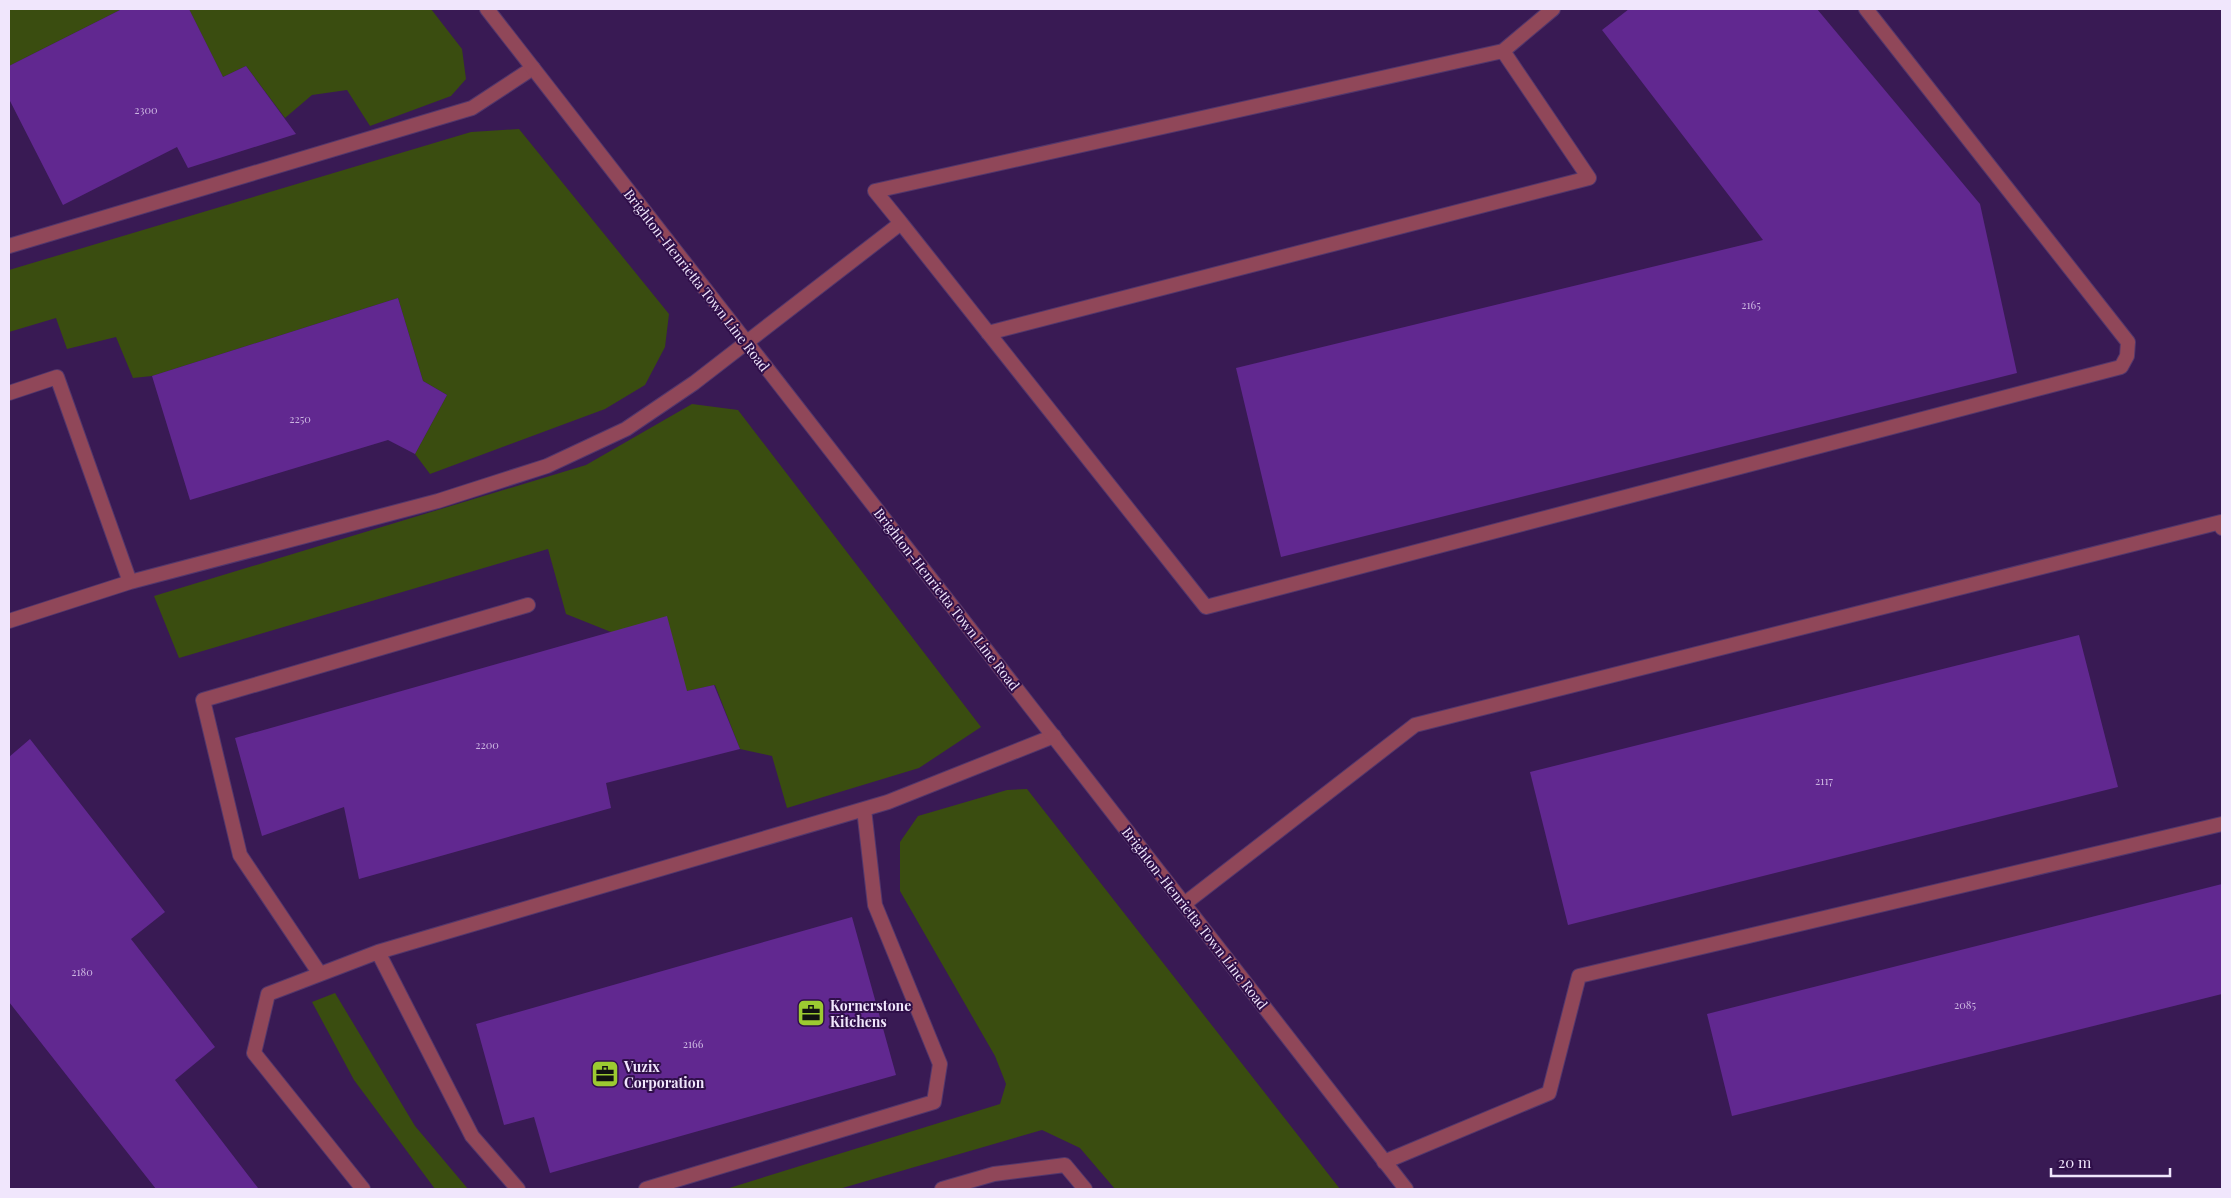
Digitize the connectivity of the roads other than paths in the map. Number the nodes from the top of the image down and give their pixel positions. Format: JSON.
{"nodes":[{"id":1,"x":487,"y":9,"type":"edge"},
{"id":2,"x":1553,"y":9,"type":"edge"},
{"id":3,"x":1866,"y":9,"type":"edge"},
{"id":4,"x":1503,"y":51,"type":"junction"},
{"id":5,"x":533,"y":68,"type":"junction"},
{"id":6,"x":901,"y":223,"type":"junction"},
{"id":7,"x":9,"y":246,"type":"edge"},
{"id":8,"x":988,"y":333,"type":"junction"},
{"id":9,"x":745,"y":342,"type":"junction"},
{"id":10,"x":9,"y":393,"type":"edge"},
{"id":11,"x":2222,"y":528,"type":"edge"},
{"id":12,"x":130,"y":582,"type":"junction"},
{"id":13,"x":528,"y":605,"type":"dead end"},
{"id":14,"x":9,"y":621,"type":"edge"},
{"id":15,"x":1054,"y":736,"type":"junction"},
{"id":16,"x":864,"y":809,"type":"junction"},
{"id":17,"x":2222,"y":824,"type":"edge"},
{"id":18,"x":1184,"y":904,"type":"junction"},
{"id":19,"x":378,"y":952,"type":"junction"},
{"id":20,"x":320,"y":974,"type":"junction"},
{"id":21,"x":1384,"y":1162,"type":"junction"},
{"id":22,"x":363,"y":1189,"type":"edge"},
{"id":23,"x":518,"y":1189,"type":"edge"},
{"id":24,"x":646,"y":1189,"type":"edge"},
{"id":25,"x":942,"y":1189,"type":"edge"},
{"id":26,"x":1086,"y":1189,"type":"edge"},
{"id":27,"x":1406,"y":1189,"type":"edge"}],
"edges":[{"from":1,"to":5,"type":"street","name":"Brighton-Henrietta Town Line Road"},
{"from":2,"to":4,"type":"street"},
{"from":3,"to":8,"type":"street"},
{"from":4,"to":6,"type":"street"},
{"from":4,"to":8,"type":"street"},
{"from":5,"to":7,"type":"street"},
{"from":5,"to":9,"type":"street","name":"Brighton-Henrietta Town Line Road"},
{"from":6,"to":8,"type":"street"},
{"from":6,"to":9,"type":"street"},
{"from":9,"to":12,"type":"street"},
{"from":9,"to":15,"type":"street","name":"Brighton-Henrietta Town Line Road"},
{"from":10,"to":12,"type":"street"},
{"from":11,"to":18,"type":"street"},
{"from":12,"to":14,"type":"street"},
{"from":13,"to":20,"type":"street"},
{"from":15,"to":16,"type":"street"},
{"from":15,"to":18,"type":"street","name":"Brighton-Henrietta Town Line Road"},
{"from":16,"to":19,"type":"street"},
{"from":16,"to":24,"type":"street"},
{"from":17,"to":21,"type":"street"},
{"from":18,"to":21,"type":"street","name":"Brighton-Henrietta Town Line Road"},
{"from":19,"to":20,"type":"street"},
{"from":19,"to":23,"type":"street"},
{"from":20,"to":22,"type":"street"},
{"from":21,"to":27,"type":"street","name":"Brighton-Henrietta Town Line Road"},
{"from":25,"to":26,"type":"street"}]}
